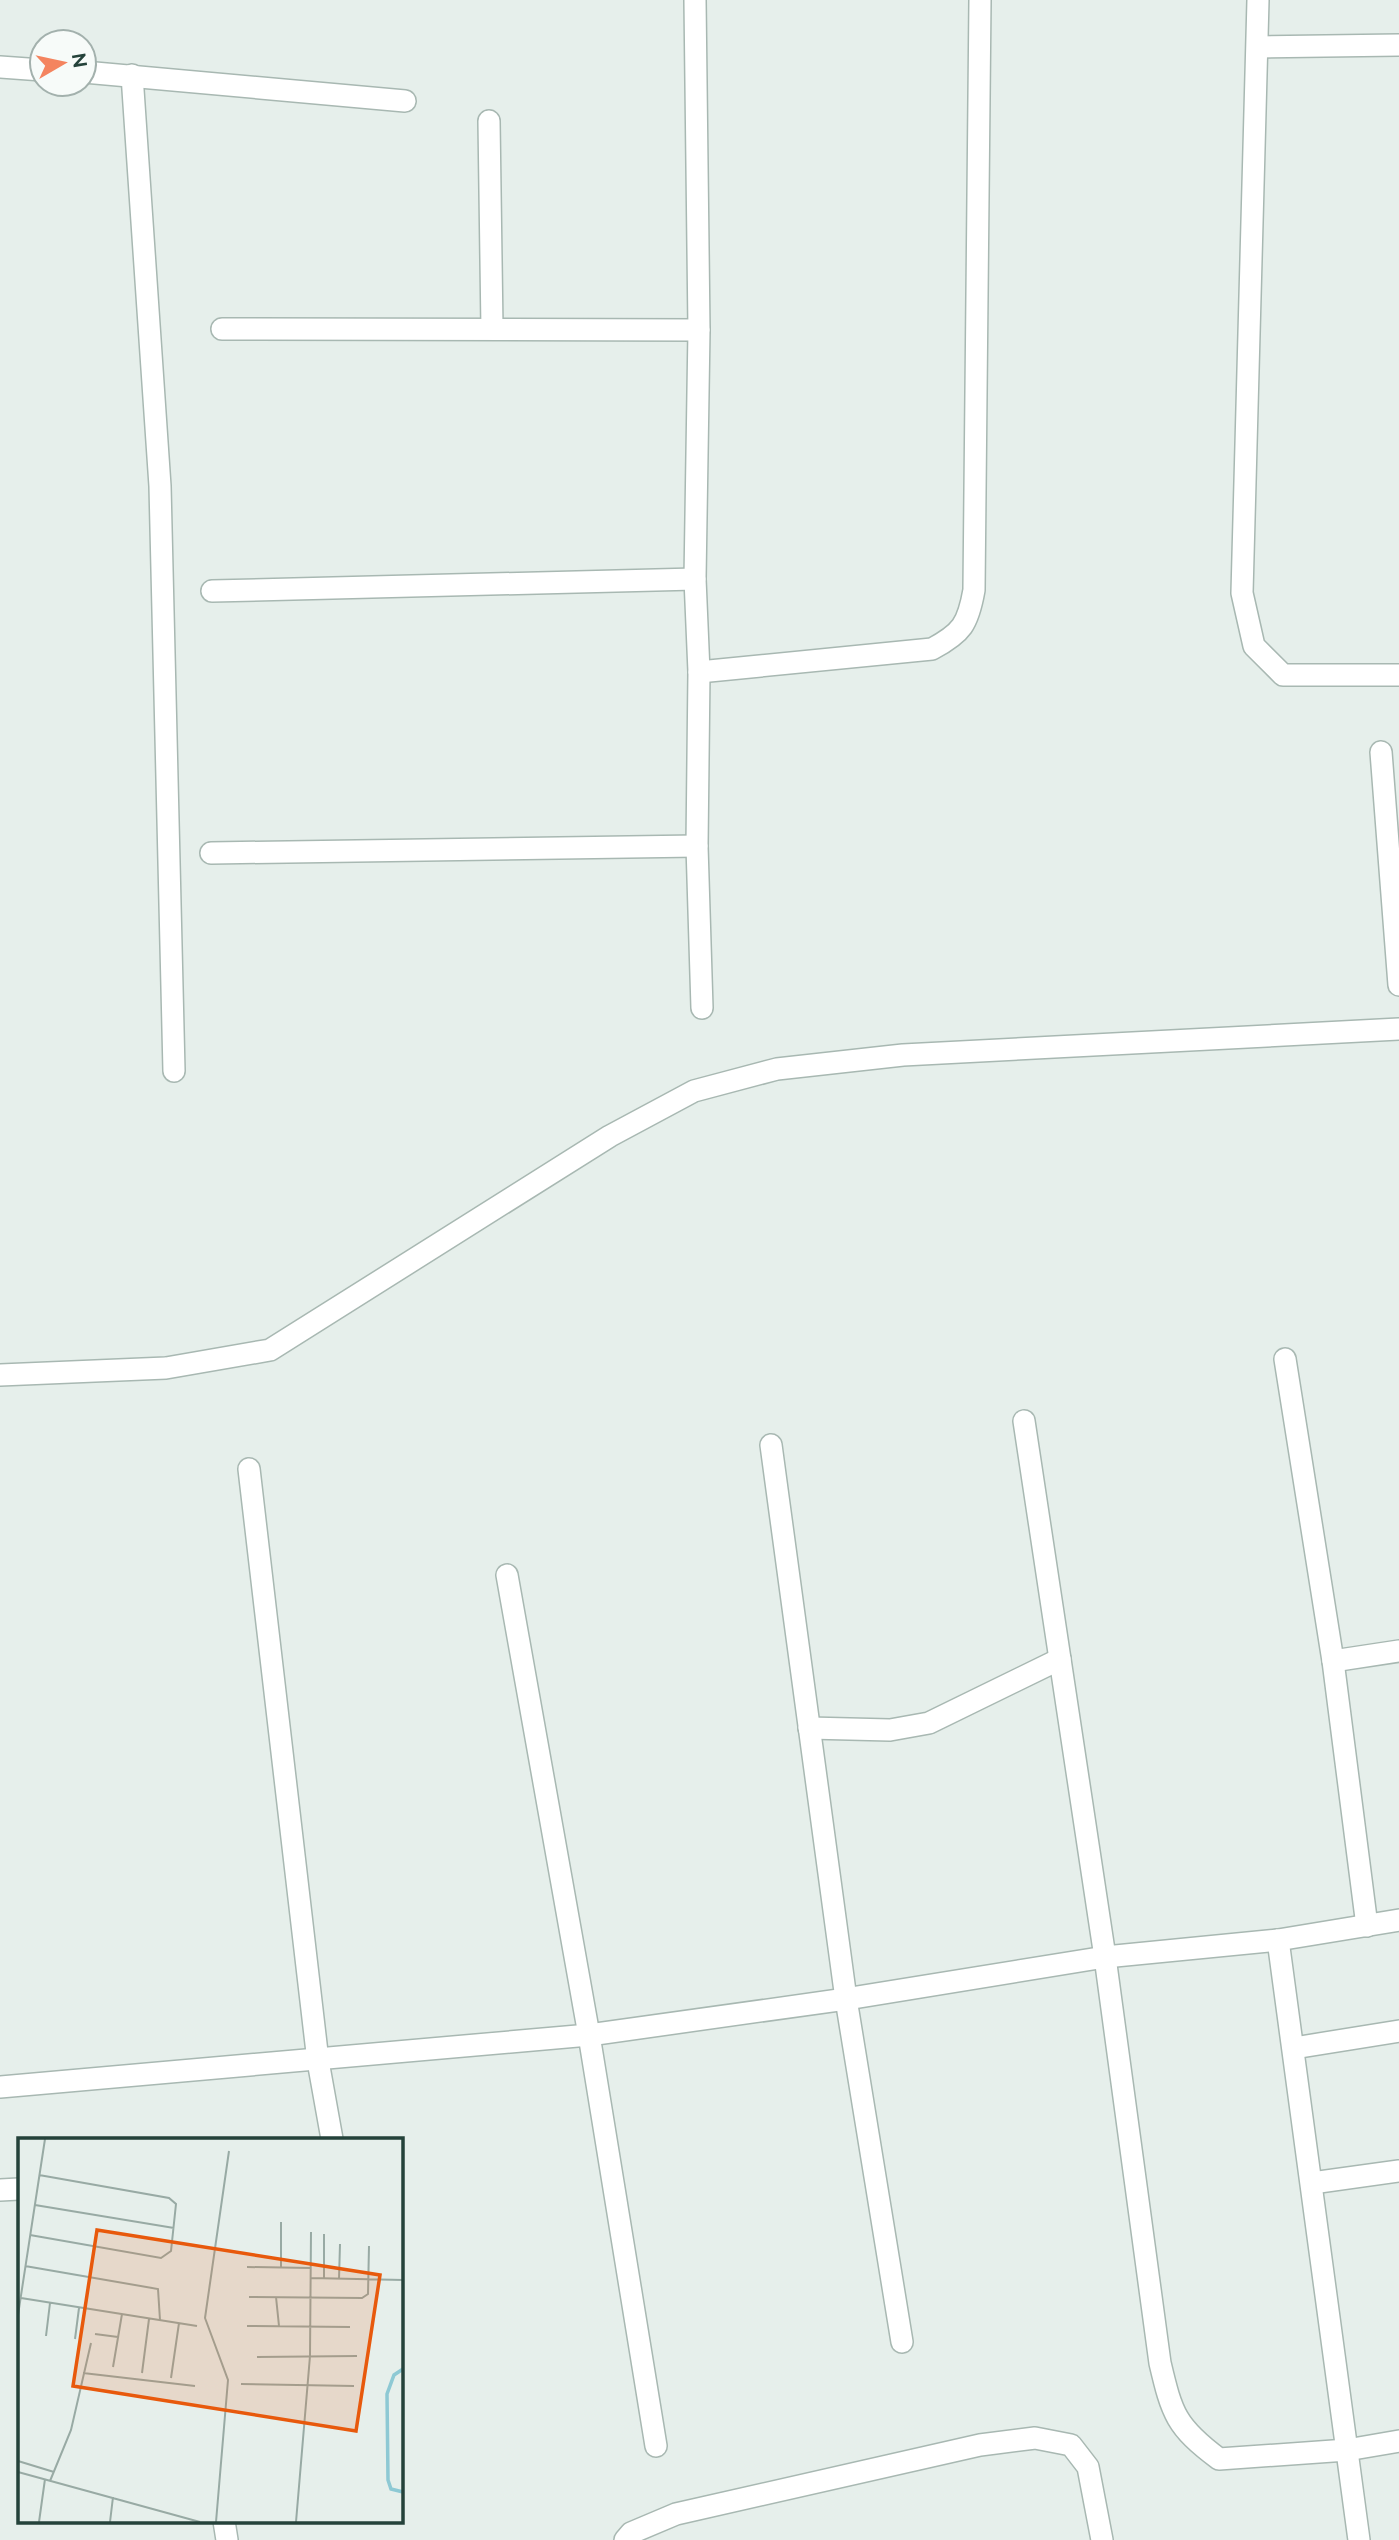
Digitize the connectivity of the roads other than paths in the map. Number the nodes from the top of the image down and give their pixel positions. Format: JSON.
{"nodes":[{"id":1,"x":695,"y":0,"type":"edge"},
{"id":2,"x":980,"y":0,"type":"edge"},
{"id":3,"x":1258,"y":0,"type":"edge"},
{"id":4,"x":1399,"y":45,"type":"edge"},
{"id":5,"x":1258,"y":47,"type":"junction"},
{"id":6,"x":0,"y":67,"type":"edge"},
{"id":7,"x":28,"y":69,"type":"edge"},
{"id":8,"x":98,"y":73,"type":"edge"},
{"id":9,"x":132,"y":75,"type":"junction"},
{"id":10,"x":405,"y":101,"type":"dead end"},
{"id":11,"x":489,"y":121,"type":"dead end"},
{"id":12,"x":222,"y":329,"type":"dead end"},
{"id":13,"x":492,"y":329,"type":"junction"},
{"id":14,"x":699,"y":330,"type":"junction"},
{"id":15,"x":695,"y":579,"type":"junction"},
{"id":16,"x":212,"y":591,"type":"dead end"},
{"id":17,"x":699,"y":672,"type":"junction"},
{"id":18,"x":1399,"y":675,"type":"edge"},
{"id":19,"x":1381,"y":752,"type":"dead end"},
{"id":20,"x":697,"y":846,"type":"junction"},
{"id":21,"x":211,"y":853,"type":"dead end"},
{"id":22,"x":1399,"y":985,"type":"edge"},
{"id":23,"x":702,"y":1008,"type":"dead end"},
{"id":24,"x":1399,"y":1029,"type":"edge"},
{"id":25,"x":174,"y":1071,"type":"dead end"},
{"id":26,"x":1285,"y":1359,"type":"dead end"},
{"id":27,"x":0,"y":1376,"type":"edge"},
{"id":28,"x":1024,"y":1421,"type":"dead end"},
{"id":29,"x":771,"y":1445,"type":"dead end"},
{"id":30,"x":249,"y":1469,"type":"dead end"},
{"id":31,"x":507,"y":1575,"type":"dead end"},
{"id":32,"x":1399,"y":1651,"type":"edge"},
{"id":33,"x":1060,"y":1659,"type":"junction"},
{"id":34,"x":1333,"y":1661,"type":"junction"},
{"id":35,"x":809,"y":1728,"type":"junction"},
{"id":36,"x":1399,"y":1920,"type":"edge"},
{"id":37,"x":1367,"y":1926,"type":"junction"},
{"id":38,"x":1278,"y":1940,"type":"junction"},
{"id":39,"x":1105,"y":1957,"type":"junction"},
{"id":40,"x":846,"y":1999,"type":"junction"},
{"id":41,"x":1399,"y":2031,"type":"edge"},
{"id":42,"x":589,"y":2035,"type":"junction"},
{"id":43,"x":1294,"y":2049,"type":"junction"},
{"id":44,"x":318,"y":2061,"type":"junction"},
{"id":45,"x":0,"y":2087,"type":"edge"},
{"id":46,"x":332,"y":2138,"type":"edge"},
{"id":47,"x":1399,"y":2171,"type":"edge"},
{"id":48,"x":1312,"y":2183,"type":"junction"},
{"id":49,"x":18,"y":2189,"type":"edge"},
{"id":50,"x":0,"y":2190,"type":"edge"},
{"id":51,"x":902,"y":2342,"type":"dead end"},
{"id":52,"x":1399,"y":2441,"type":"edge"},
{"id":53,"x":656,"y":2445,"type":"dead end"},
{"id":54,"x":1347,"y":2450,"type":"junction"},
{"id":55,"x":223,"y":2522,"type":"edge"},
{"id":56,"x":227,"y":2540,"type":"edge"},
{"id":57,"x":625,"y":2540,"type":"edge"},
{"id":58,"x":1102,"y":2540,"type":"edge"},
{"id":59,"x":1359,"y":2540,"type":"edge"}],
"edges":[{"from":1,"to":14,"type":"street"},
{"from":2,"to":17,"type":"street"},
{"from":3,"to":5,"type":"street"},
{"from":4,"to":5,"type":"street"},
{"from":5,"to":18,"type":"street"},
{"from":6,"to":7,"type":"street"},
{"from":8,"to":9,"type":"street"},
{"from":9,"to":10,"type":"street"},
{"from":9,"to":25,"type":"street"},
{"from":11,"to":13,"type":"street"},
{"from":12,"to":13,"type":"street"},
{"from":13,"to":14,"type":"street"},
{"from":14,"to":15,"type":"street"},
{"from":15,"to":16,"type":"street"},
{"from":15,"to":17,"type":"street"},
{"from":17,"to":20,"type":"street"},
{"from":19,"to":22,"type":"street"},
{"from":20,"to":21,"type":"street"},
{"from":20,"to":23,"type":"street"},
{"from":24,"to":27,"type":"street"},
{"from":26,"to":34,"type":"street"},
{"from":28,"to":33,"type":"street"},
{"from":29,"to":35,"type":"street"},
{"from":30,"to":44,"type":"street"},
{"from":31,"to":42,"type":"street"},
{"from":32,"to":34,"type":"street"},
{"from":33,"to":35,"type":"street"},
{"from":33,"to":39,"type":"street"},
{"from":34,"to":37,"type":"street"},
{"from":35,"to":40,"type":"street"},
{"from":36,"to":37,"type":"street"},
{"from":37,"to":38,"type":"street"},
{"from":38,"to":39,"type":"street"},
{"from":38,"to":43,"type":"street"},
{"from":39,"to":40,"type":"street"},
{"from":39,"to":54,"type":"street"},
{"from":40,"to":42,"type":"street"},
{"from":40,"to":51,"type":"street"},
{"from":41,"to":43,"type":"street"},
{"from":42,"to":44,"type":"street"},
{"from":42,"to":53,"type":"street"},
{"from":43,"to":48,"type":"street"},
{"from":44,"to":45,"type":"street"},
{"from":44,"to":46,"type":"street"},
{"from":47,"to":48,"type":"street"},
{"from":48,"to":54,"type":"street"},
{"from":49,"to":50,"type":"street"},
{"from":52,"to":54,"type":"street"},
{"from":54,"to":59,"type":"street"},
{"from":55,"to":56,"type":"street"},
{"from":57,"to":58,"type":"street"}]}
